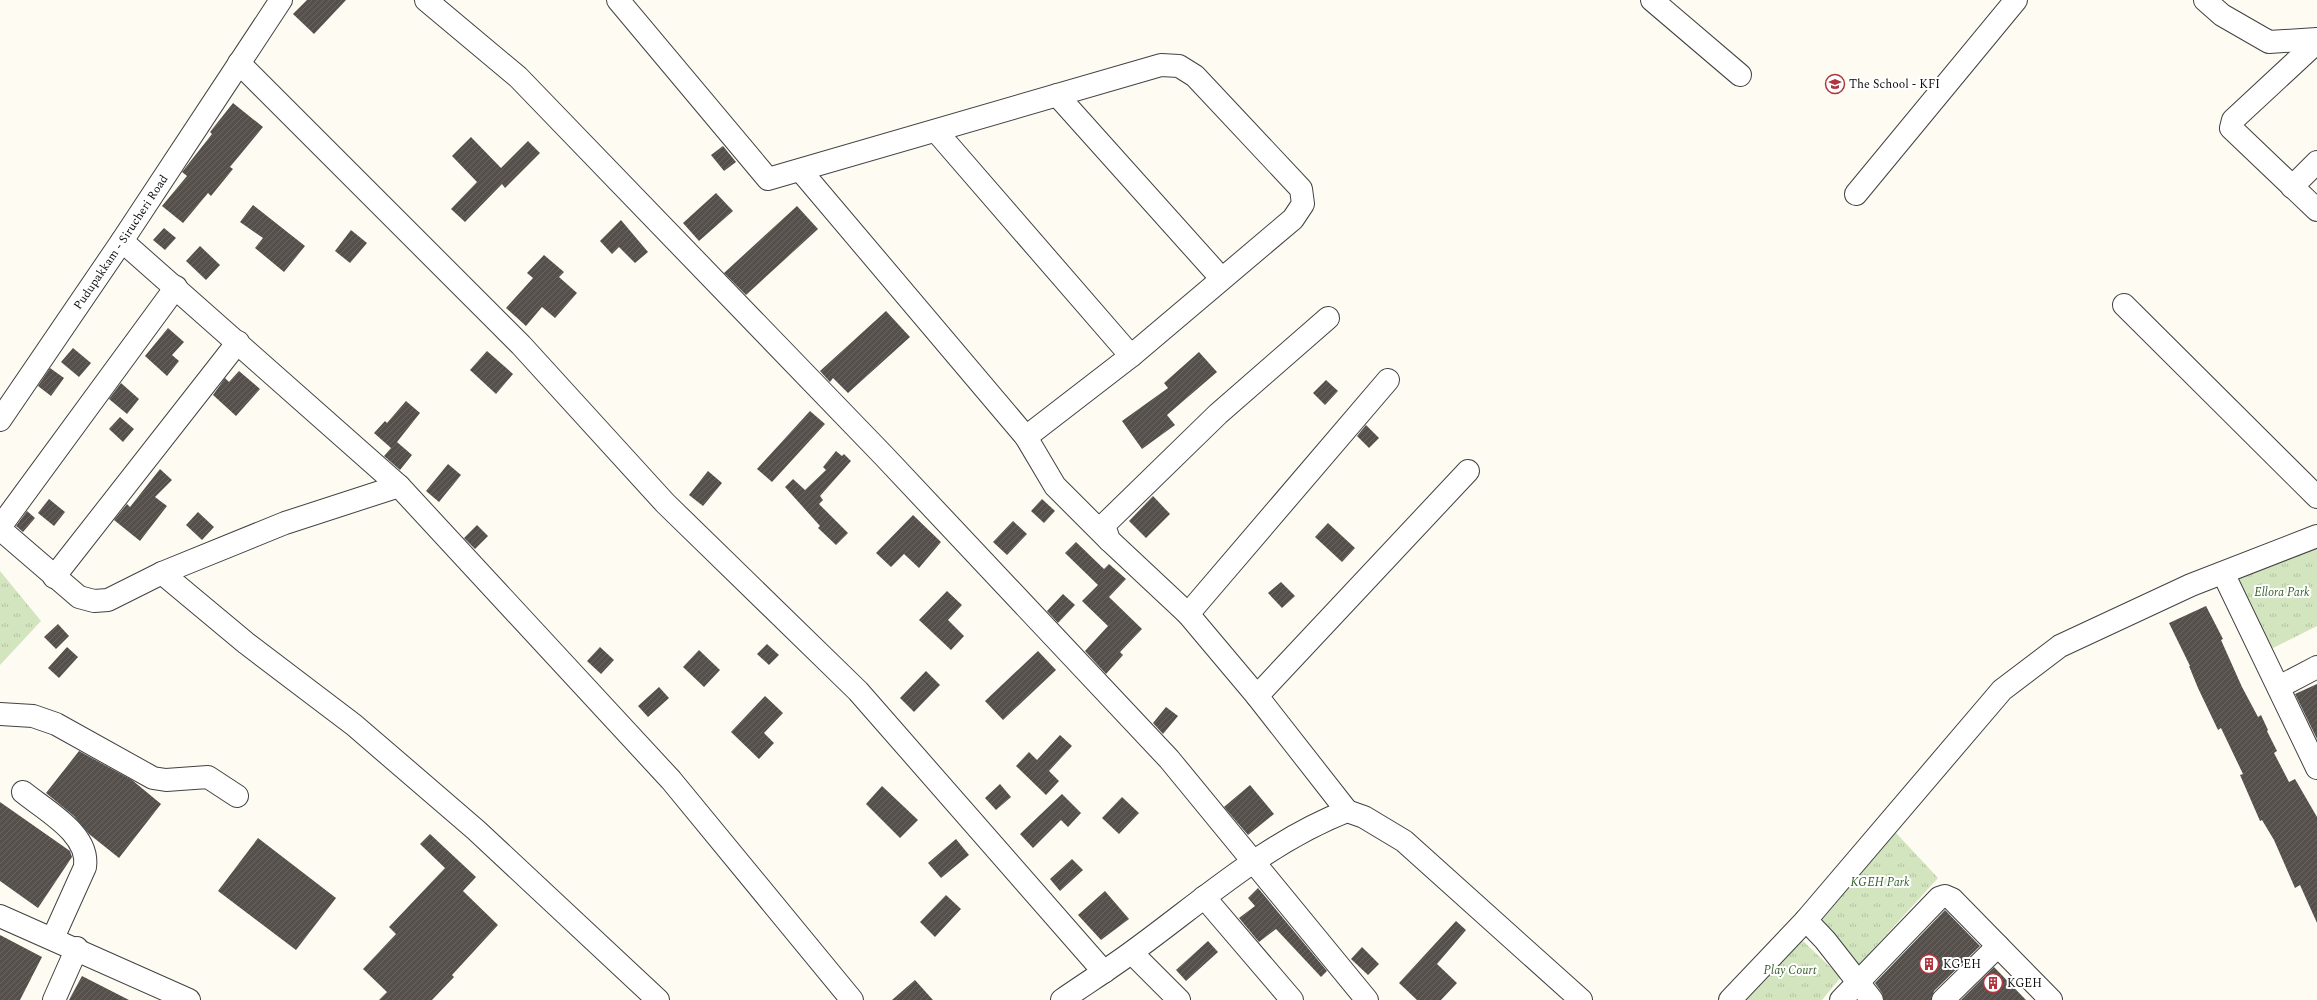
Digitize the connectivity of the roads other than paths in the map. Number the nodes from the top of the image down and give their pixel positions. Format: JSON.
{"nodes":[{"id":1,"x":281,"y":0,"type":"edge"},
{"id":2,"x":426,"y":0,"type":"edge"},
{"id":3,"x":618,"y":0,"type":"edge"},
{"id":4,"x":1652,"y":0,"type":"edge"},
{"id":5,"x":2016,"y":0,"type":"edge"},
{"id":6,"x":2205,"y":0,"type":"edge"},
{"id":7,"x":2317,"y":41,"type":"edge"},
{"id":8,"x":239,"y":63,"type":"junction"},
{"id":9,"x":1740,"y":75,"type":"dead end"},
{"id":10,"x":1057,"y":95,"type":"junction"},
{"id":11,"x":936,"y":131,"type":"junction"},
{"id":12,"x":2317,"y":162,"type":"edge"},
{"id":13,"x":801,"y":171,"type":"junction"},
{"id":14,"x":2292,"y":187,"type":"junction"},
{"id":15,"x":1856,"y":194,"type":"dead end"},
{"id":16,"x":2317,"y":210,"type":"edge"},
{"id":17,"x":122,"y":241,"type":"junction"},
{"id":18,"x":1221,"y":278,"type":"junction"},
{"id":19,"x":176,"y":287,"type":"junction"},
{"id":20,"x":2124,"y":305,"type":"dead end"},
{"id":21,"x":1328,"y":318,"type":"dead end"},
{"id":22,"x":238,"y":342,"type":"junction"},
{"id":23,"x":1131,"y":356,"type":"junction"},
{"id":24,"x":1388,"y":380,"type":"dead end"},
{"id":25,"x":0,"y":420,"type":"edge"},
{"id":26,"x":1026,"y":437,"type":"junction"},
{"id":27,"x":1468,"y":471,"type":"dead end"},
{"id":28,"x":400,"y":486,"type":"junction"},
{"id":29,"x":2317,"y":497,"type":"edge"},
{"id":30,"x":0,"y":528,"type":"edge"},
{"id":31,"x":2317,"y":536,"type":"edge"},
{"id":32,"x":1108,"y":540,"type":"junction"},
{"id":33,"x":162,"y":573,"type":"junction"},
{"id":34,"x":2223,"y":573,"type":"junction"},
{"id":35,"x":54,"y":577,"type":"junction"},
{"id":36,"x":1188,"y":614,"type":"junction"},
{"id":37,"x":2317,"y":667,"type":"edge"},
{"id":38,"x":2279,"y":687,"type":"junction"},
{"id":39,"x":1257,"y":696,"type":"junction"},
{"id":40,"x":0,"y":714,"type":"edge"},
{"id":41,"x":2317,"y":768,"type":"edge"},
{"id":42,"x":23,"y":792,"type":"dead end"},
{"id":43,"x":237,"y":796,"type":"dead end"},
{"id":44,"x":1347,"y":811,"type":"junction"},
{"id":45,"x":1256,"y":862,"type":"junction"},
{"id":46,"x":1204,"y":897,"type":"junction"},
{"id":47,"x":0,"y":916,"type":"edge"},
{"id":48,"x":1806,"y":920,"type":"junction"},
{"id":49,"x":52,"y":938,"type":"junction"},
{"id":50,"x":1998,"y":946,"type":"junction"},
{"id":51,"x":77,"y":948,"type":"junction"},
{"id":52,"x":1132,"y":952,"type":"junction"},
{"id":53,"x":1104,"y":972,"type":"junction"},
{"id":54,"x":1858,"y":983,"type":"junction"},
{"id":55,"x":2048,"y":999,"type":"edge"},
{"id":56,"x":54,"y":1000,"type":"edge"},
{"id":57,"x":189,"y":1000,"type":"edge"},
{"id":58,"x":658,"y":1000,"type":"edge"},
{"id":59,"x":852,"y":1000,"type":"edge"},
{"id":60,"x":1062,"y":1000,"type":"edge"},
{"id":61,"x":1179,"y":1000,"type":"edge"},
{"id":62,"x":1292,"y":1000,"type":"edge"},
{"id":63,"x":1367,"y":1000,"type":"edge"},
{"id":64,"x":1581,"y":1000,"type":"edge"},
{"id":65,"x":1730,"y":1000,"type":"edge"},
{"id":66,"x":1841,"y":1000,"type":"edge"},
{"id":67,"x":1872,"y":1000,"type":"edge"},
{"id":68,"x":1943,"y":1000,"type":"edge"}],
"edges":[{"from":1,"to":8,"type":"street","name":"Pudupakkam - Sirucheri Road"},
{"from":2,"to":45,"type":"street"},
{"from":3,"to":13,"type":"street"},
{"from":4,"to":9,"type":"street"},
{"from":5,"to":15,"type":"street"},
{"from":6,"to":7,"type":"street"},
{"from":7,"to":14,"type":"street"},
{"from":8,"to":17,"type":"street","name":"Pudupakkam - Sirucheri Road"},
{"from":8,"to":53,"type":"street"},
{"from":10,"to":11,"type":"street"},
{"from":10,"to":18,"type":"street"},
{"from":10,"to":18,"type":"street"},
{"from":11,"to":13,"type":"street"},
{"from":11,"to":23,"type":"street"},
{"from":12,"to":14,"type":"street"},
{"from":13,"to":26,"type":"street"},
{"from":14,"to":16,"type":"street"},
{"from":17,"to":19,"type":"street"},
{"from":17,"to":25,"type":"street","name":"Pudupakkam - Sirucheri Road"},
{"from":18,"to":23,"type":"street"},
{"from":19,"to":22,"type":"street"},
{"from":19,"to":30,"type":"street"},
{"from":20,"to":29,"type":"street"},
{"from":21,"to":32,"type":"street"},
{"from":22,"to":28,"type":"street"},
{"from":22,"to":35,"type":"street"},
{"from":23,"to":26,"type":"street"},
{"from":24,"to":36,"type":"street"},
{"from":26,"to":32,"type":"street"},
{"from":27,"to":39,"type":"street"},
{"from":28,"to":33,"type":"street"},
{"from":28,"to":59,"type":"street"},
{"from":30,"to":35,"type":"street"},
{"from":31,"to":34,"type":"street"},
{"from":32,"to":36,"type":"street"},
{"from":33,"to":35,"type":"street"},
{"from":33,"to":58,"type":"street"},
{"from":34,"to":38,"type":"street"},
{"from":34,"to":48,"type":"street"},
{"from":36,"to":39,"type":"street"},
{"from":37,"to":38,"type":"street"},
{"from":38,"to":41,"type":"street"},
{"from":39,"to":44,"type":"street"},
{"from":40,"to":43,"type":"street"},
{"from":42,"to":49,"type":"street"},
{"from":44,"to":45,"type":"street"},
{"from":44,"to":64,"type":"street"},
{"from":45,"to":46,"type":"street"},
{"from":45,"to":63,"type":"street"},
{"from":46,"to":52,"type":"street"},
{"from":46,"to":62,"type":"street"},
{"from":47,"to":49,"type":"street"},
{"from":48,"to":54,"type":"street"},
{"from":48,"to":65,"type":"street"},
{"from":49,"to":51,"type":"street"},
{"from":50,"to":54,"type":"street"},
{"from":50,"to":55,"type":"street"},
{"from":50,"to":68,"type":"street"},
{"from":51,"to":56,"type":"street"},
{"from":51,"to":57,"type":"street"},
{"from":52,"to":53,"type":"street"},
{"from":52,"to":61,"type":"street"},
{"from":53,"to":60,"type":"street"},
{"from":54,"to":66,"type":"street"},
{"from":54,"to":67,"type":"street"}]}
